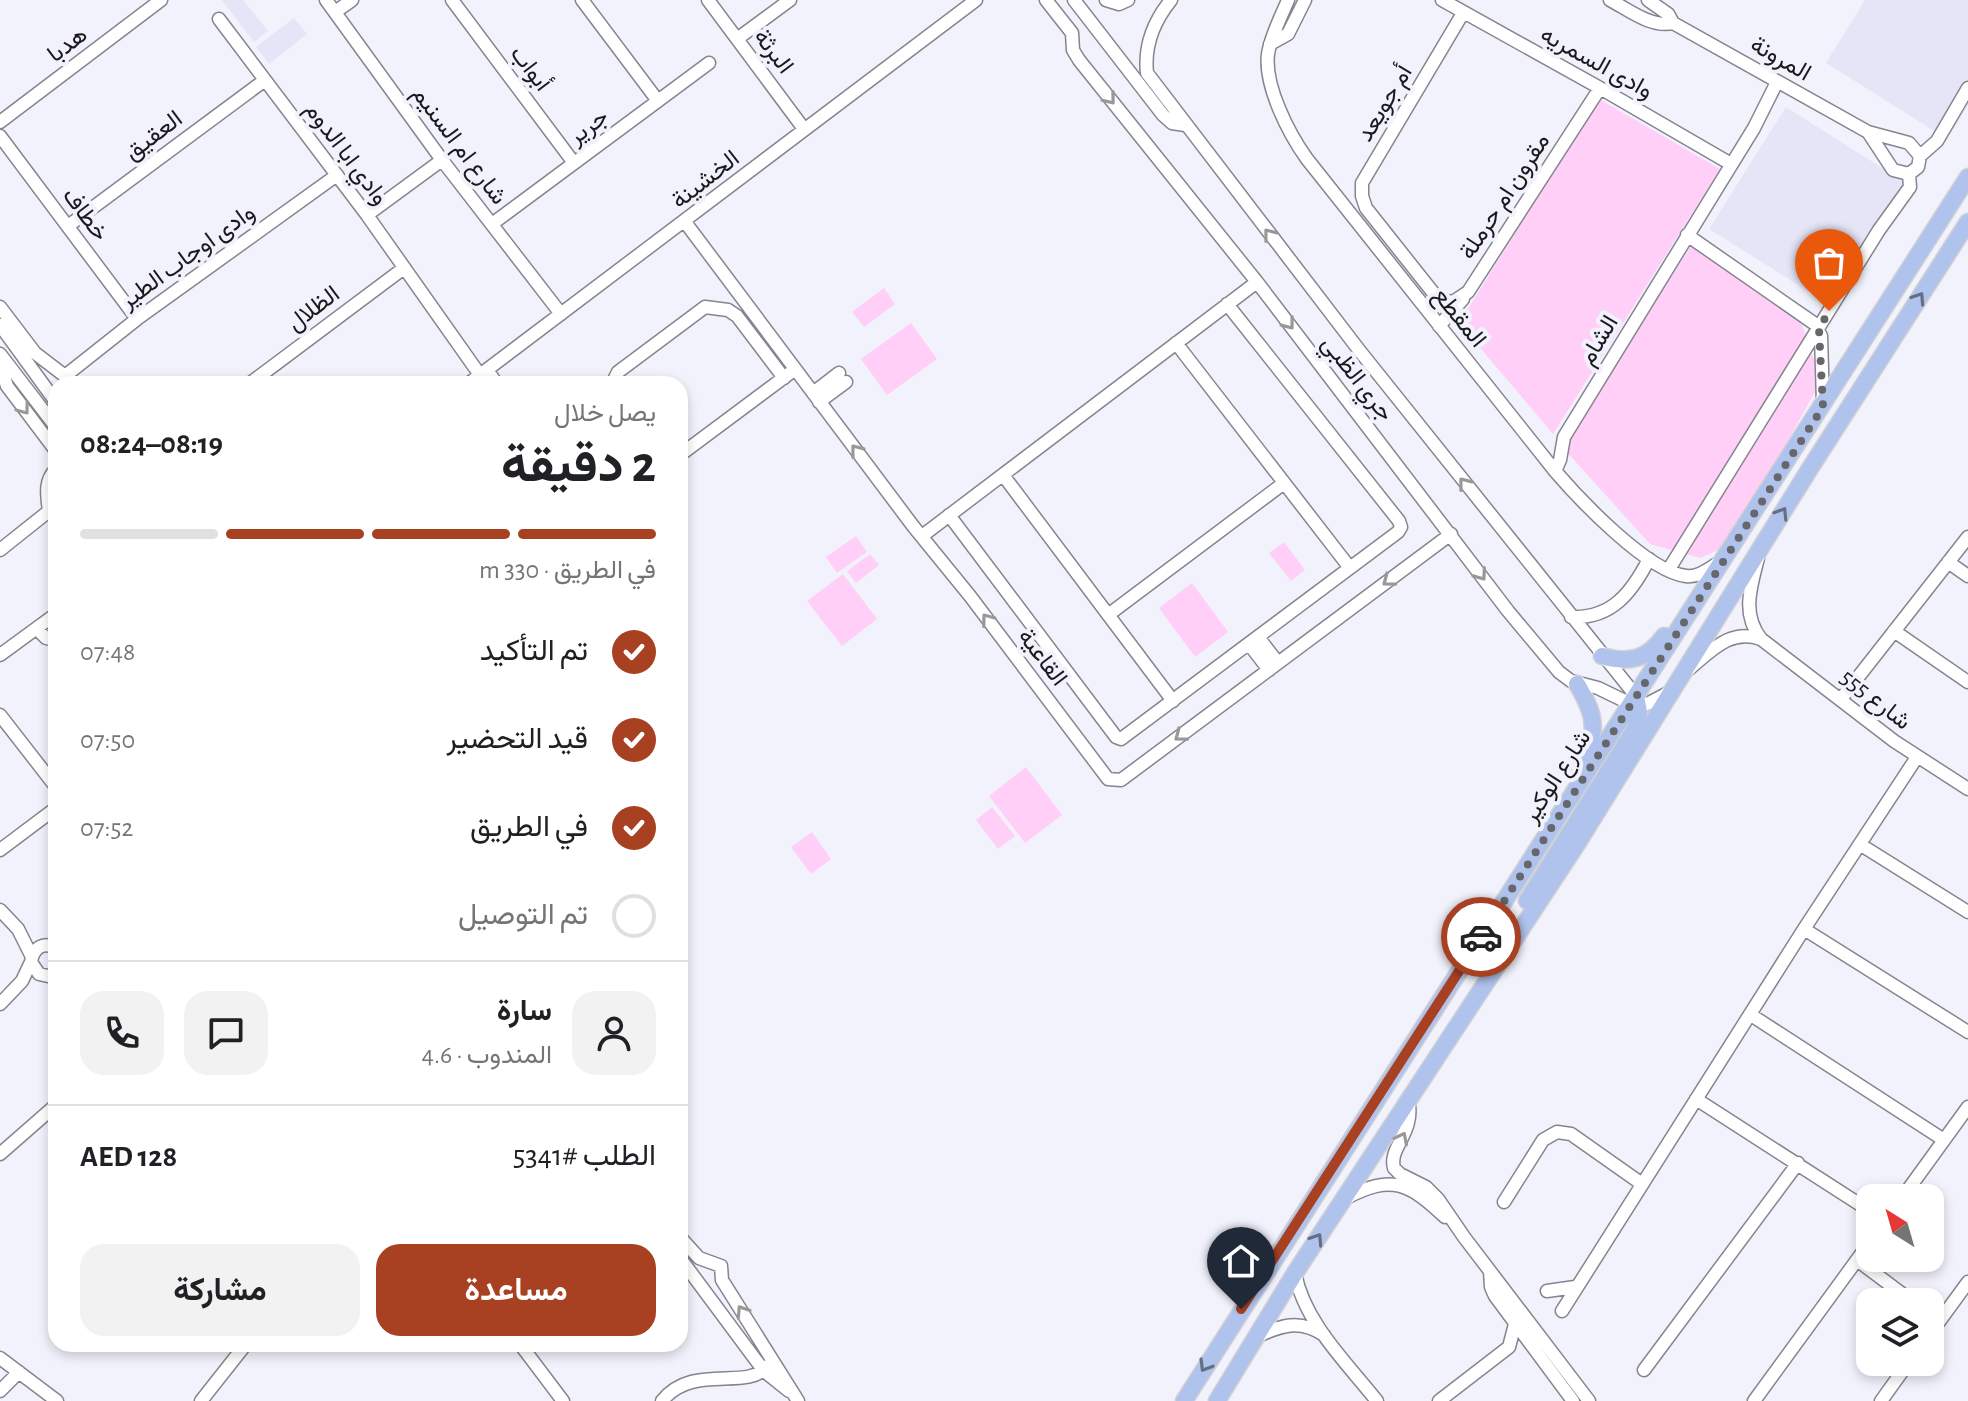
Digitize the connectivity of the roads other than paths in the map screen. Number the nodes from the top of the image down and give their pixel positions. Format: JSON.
{"nodes":[{"id":1,"x":161,"y":0,"type":"edge"},
{"id":2,"x":326,"y":0,"type":"edge"},
{"id":3,"x":352,"y":0,"type":"edge"},
{"id":4,"x":452,"y":0,"type":"edge"},
{"id":5,"x":582,"y":0,"type":"edge"},
{"id":6,"x":708,"y":0,"type":"edge"},
{"id":7,"x":790,"y":0,"type":"edge"},
{"id":8,"x":983,"y":0,"type":"edge"},
{"id":9,"x":1046,"y":0,"type":"edge"},
{"id":10,"x":1074,"y":0,"type":"edge"},
{"id":11,"x":1106,"y":0,"type":"edge"},
{"id":12,"x":1128,"y":0,"type":"edge"},
{"id":13,"x":1171,"y":0,"type":"edge"},
{"id":14,"x":1288,"y":0,"type":"edge"},
{"id":15,"x":1305,"y":0,"type":"edge"},
{"id":16,"x":1442,"y":0,"type":"edge"},
{"id":17,"x":1610,"y":0,"type":"edge"},
{"id":18,"x":1648,"y":0,"type":"edge"},
{"id":19,"x":972,"y":4,"type":"edge"},
{"id":20,"x":335,"y":12,"type":"junction"},
{"id":21,"x":1463,"y":13,"type":"junction"},
{"id":22,"x":219,"y":19,"type":"dead end"},
{"id":23,"x":1673,"y":23,"type":"junction"},
{"id":24,"x":737,"y":39,"type":"junction"},
{"id":25,"x":1270,"y":44,"type":"junction"},
{"id":26,"x":709,"y":63,"type":"dead end"},
{"id":27,"x":265,"y":80,"type":"junction"},
{"id":28,"x":1777,"y":82,"type":"junction"},
{"id":29,"x":1600,"y":88,"type":"junction"},
{"id":30,"x":1968,"y":88,"type":"edge"},
{"id":31,"x":658,"y":101,"type":"junction"},
{"id":32,"x":0,"y":122,"type":"edge"},
{"id":33,"x":1185,"y":125,"type":"junction"},
{"id":34,"x":804,"y":129,"type":"junction"},
{"id":35,"x":1868,"y":132,"type":"junction"},
{"id":36,"x":0,"y":136,"type":"edge"},
{"id":37,"x":1920,"y":156,"type":"junction"},
{"id":38,"x":442,"y":160,"type":"junction"},
{"id":39,"x":574,"y":163,"type":"junction"},
{"id":40,"x":1731,"y":164,"type":"junction"},
{"id":41,"x":1909,"y":174,"type":"junction"},
{"id":42,"x":337,"y":175,"type":"junction"},
{"id":43,"x":1968,"y":177,"type":"edge"},
{"id":44,"x":367,"y":215,"type":"junction"},
{"id":45,"x":1373,"y":217,"type":"joint"},
{"id":46,"x":685,"y":222,"type":"junction"},
{"id":47,"x":1968,"y":222,"type":"edge"},
{"id":48,"x":492,"y":224,"type":"junction"},
{"id":49,"x":68,"y":226,"type":"junction"},
{"id":50,"x":1687,"y":235,"type":"junction"},
{"id":51,"x":404,"y":268,"type":"junction"},
{"id":52,"x":1257,"y":282,"type":"junction"},
{"id":53,"x":1465,"y":296,"type":"junction"},
{"id":54,"x":1227,"y":304,"type":"junction"},
{"id":55,"x":0,"y":307,"type":"edge"},
{"id":56,"x":561,"y":314,"type":"junction"},
{"id":57,"x":137,"y":319,"type":"junction"},
{"id":58,"x":0,"y":325,"type":"edge"},
{"id":59,"x":1439,"y":326,"type":"junction"},
{"id":60,"x":1819,"y":329,"type":"junction"},
{"id":61,"x":1176,"y":343,"type":"junction"},
{"id":62,"x":3,"y":358,"type":"edge"},
{"id":63,"x":796,"y":369,"type":"junction"},
{"id":64,"x":484,"y":372,"type":"junction"},
{"id":65,"x":63,"y":376,"type":"edge"},
{"id":66,"x":73,"y":376,"type":"edge"},
{"id":67,"x":260,"y":376,"type":"edge"},
{"id":68,"x":479,"y":376,"type":"edge"},
{"id":69,"x":488,"y":376,"type":"edge"},
{"id":70,"x":616,"y":376,"type":"edge"},
{"id":71,"x":842,"y":377,"type":"dead end"},
{"id":72,"x":784,"y":378,"type":"junction"},
{"id":73,"x":48,"y":391,"type":"edge"},
{"id":74,"x":816,"y":398,"type":"junction"},
{"id":75,"x":1823,"y":407,"type":"junction"},
{"id":76,"x":48,"y":417,"type":"edge"},
{"id":77,"x":48,"y":440,"type":"edge"},
{"id":78,"x":688,"y":449,"type":"edge"},
{"id":79,"x":1555,"y":471,"type":"junction"},
{"id":80,"x":1003,"y":475,"type":"junction"},
{"id":81,"x":1284,"y":483,"type":"junction"},
{"id":82,"x":48,"y":512,"type":"edge"},
{"id":83,"x":949,"y":515,"type":"junction"},
{"id":84,"x":1451,"y":534,"type":"junction"},
{"id":85,"x":922,"y":536,"type":"junction"},
{"id":86,"x":1968,"y":537,"type":"edge"},
{"id":87,"x":1761,"y":546,"type":"junction"},
{"id":88,"x":0,"y":550,"type":"edge"},
{"id":89,"x":1649,"y":559,"type":"junction"},
{"id":90,"x":1723,"y":560,"type":"junction"},
{"id":91,"x":1948,"y":562,"type":"junction"},
{"id":92,"x":1350,"y":568,"type":"junction"},
{"id":93,"x":1669,"y":569,"type":"junction"},
{"id":94,"x":1968,"y":576,"type":"edge"},
{"id":95,"x":1688,"y":613,"type":"junction"},
{"id":96,"x":1108,"y":615,"type":"junction"},
{"id":97,"x":1600,"y":615,"type":"junction"},
{"id":98,"x":1571,"y":617,"type":"junction"},
{"id":99,"x":48,"y":620,"type":"edge"},
{"id":100,"x":37,"y":629,"type":"junction"},
{"id":101,"x":1894,"y":631,"type":"junction"},
{"id":102,"x":48,"y":638,"type":"edge"},
{"id":103,"x":1761,"y":639,"type":"junction"},
{"id":104,"x":1253,"y":641,"type":"junction"},
{"id":105,"x":1597,"y":650,"type":"junction"},
{"id":106,"x":0,"y":655,"type":"edge"},
{"id":107,"x":1274,"y":667,"type":"junction"},
{"id":108,"x":1683,"y":676,"type":"junction"},
{"id":109,"x":1968,"y":682,"type":"edge"},
{"id":110,"x":1577,"y":684,"type":"junction"},
{"id":111,"x":1841,"y":699,"type":"junction"},
{"id":112,"x":1173,"y":701,"type":"junction"},
{"id":113,"x":1635,"y":701,"type":"junction"},
{"id":114,"x":0,"y":715,"type":"edge"},
{"id":115,"x":1917,"y":757,"type":"junction"},
{"id":116,"x":48,"y":777,"type":"edge"},
{"id":117,"x":1968,"y":789,"type":"edge"},
{"id":118,"x":1565,"y":806,"type":"junction"},
{"id":119,"x":48,"y":814,"type":"edge"},
{"id":120,"x":1861,"y":845,"type":"junction"},
{"id":121,"x":0,"y":850,"type":"edge"},
{"id":122,"x":0,"y":910,"type":"edge"},
{"id":123,"x":1968,"y":912,"type":"edge"},
{"id":124,"x":18,"y":929,"type":"junction"},
{"id":125,"x":1804,"y":929,"type":"junction"},
{"id":126,"x":48,"y":943,"type":"edge"},
{"id":127,"x":48,"y":946,"type":"edge"},
{"id":128,"x":32,"y":960,"type":"junction"},
{"id":129,"x":48,"y":975,"type":"edge"},
{"id":130,"x":48,"y":977,"type":"edge"},
{"id":131,"x":17,"y":987,"type":"junction"},
{"id":132,"x":0,"y":1004,"type":"edge"},
{"id":133,"x":1751,"y":1015,"type":"junction"},
{"id":134,"x":1462,"y":1017,"type":"junction"},
{"id":135,"x":1968,"y":1032,"type":"edge"},
{"id":136,"x":1408,"y":1099,"type":"junction"},
{"id":137,"x":1696,"y":1099,"type":"junction"},
{"id":138,"x":1968,"y":1107,"type":"edge"},
{"id":139,"x":48,"y":1112,"type":"edge"},
{"id":140,"x":1944,"y":1140,"type":"junction"},
{"id":141,"x":0,"y":1154,"type":"edge"},
{"id":142,"x":1798,"y":1163,"type":"junction"},
{"id":143,"x":1642,"y":1184,"type":"junction"},
{"id":144,"x":1912,"y":1184,"type":"edge"},
{"id":145,"x":1343,"y":1199,"type":"junction"},
{"id":146,"x":1504,"y":1202,"type":"dead end"},
{"id":147,"x":1856,"y":1202,"type":"edge"},
{"id":148,"x":1464,"y":1237,"type":"junction"},
{"id":149,"x":688,"y":1246,"type":"edge"},
{"id":150,"x":1856,"y":1261,"type":"edge"},
{"id":151,"x":711,"y":1262,"type":"junction"},
{"id":152,"x":688,"y":1269,"type":"edge"},
{"id":153,"x":1490,"y":1271,"type":"junction"},
{"id":154,"x":1873,"y":1272,"type":"edge"},
{"id":155,"x":1295,"y":1273,"type":"junction"},
{"id":156,"x":694,"y":1277,"type":"junction"},
{"id":157,"x":1968,"y":1282,"type":"edge"},
{"id":158,"x":1575,"y":1287,"type":"junction"},
{"id":159,"x":1894,"y":1288,"type":"edge"},
{"id":160,"x":1547,"y":1291,"type":"dead end"},
{"id":161,"x":1944,"y":1308,"type":"edge"},
{"id":162,"x":1562,"y":1311,"type":"dead end"},
{"id":163,"x":1515,"y":1324,"type":"junction"},
{"id":164,"x":1256,"y":1337,"type":"junction"},
{"id":165,"x":1329,"y":1338,"type":"junction"},
{"id":166,"x":1509,"y":1347,"type":"junction"},
{"id":167,"x":1533,"y":1348,"type":"junction"},
{"id":168,"x":240,"y":1352,"type":"edge"},
{"id":169,"x":526,"y":1352,"type":"edge"},
{"id":170,"x":770,"y":1357,"type":"junction"},
{"id":171,"x":0,"y":1358,"type":"edge"},
{"id":172,"x":1644,"y":1370,"type":"dead end"},
{"id":173,"x":764,"y":1371,"type":"junction"},
{"id":174,"x":19,"y":1372,"type":"junction"},
{"id":175,"x":1899,"y":1376,"type":"edge"},
{"id":176,"x":0,"y":1391,"type":"edge"},
{"id":177,"x":1572,"y":1399,"type":"edge"},
{"id":178,"x":57,"y":1401,"type":"edge"},
{"id":179,"x":201,"y":1401,"type":"edge"},
{"id":180,"x":563,"y":1401,"type":"edge"},
{"id":181,"x":662,"y":1401,"type":"edge"},
{"id":182,"x":798,"y":1401,"type":"edge"},
{"id":183,"x":1184,"y":1401,"type":"edge"},
{"id":184,"x":1217,"y":1401,"type":"edge"},
{"id":185,"x":1377,"y":1401,"type":"edge"},
{"id":186,"x":1439,"y":1401,"type":"edge"},
{"id":187,"x":1587,"y":1401,"type":"edge"},
{"id":188,"x":1754,"y":1401,"type":"edge"},
{"id":189,"x":1881,"y":1401,"type":"edge"}],
"edges":[{"from":1,"to":32,"type":"street","name":"هدبا"},
{"from":2,"to":20,"type":"street","name":"شارع ام السنيم"},
{"from":3,"to":20,"type":"street"},
{"from":4,"to":39,"type":"street","name":"أبواب"},
{"from":5,"to":31,"type":"street"},
{"from":6,"to":24,"type":"street","name":"البرثة"},
{"from":7,"to":24,"type":"street"},
{"from":8,"to":19,"type":"street","name":"الخشينة"},
{"from":9,"to":52,"type":"street","name":"جري الظبي","one_way":true},
{"from":10,"to":33,"type":"street","name":"جري الظبي"},
{"from":11,"to":12,"type":"street"},
{"from":13,"to":33,"type":"street","name":"جري الظبي"},
{"from":14,"to":25,"type":"street","name":"المقطع"},
{"from":15,"to":25,"type":"street"},
{"from":16,"to":21,"type":"street","name":"وادى السمريه"},
{"from":17,"to":23,"type":"street","name":"المرونة"},
{"from":18,"to":23,"type":"street","name":"المرونة"},
{"from":19,"to":34,"type":"street","name":"الخشينة"},
{"from":20,"to":38,"type":"street","name":"شارع ام السنيم"},
{"from":21,"to":29,"type":"street","name":"وادى السمريه"},
{"from":21,"to":45,"type":"street","name":"أم جويعد"},
{"from":22,"to":27,"type":"street","name":"وادي ابا الدوم"},
{"from":23,"to":28,"type":"street","name":"المرونة"},
{"from":24,"to":34,"type":"street","name":"البرثة"},
{"from":25,"to":59,"type":"street","name":"المقطع"},
{"from":26,"to":31,"type":"street","name":"جرير"},
{"from":27,"to":42,"type":"street","name":"وادي ابا الدوم"},
{"from":27,"to":49,"type":"street","name":"العقيق"},
{"from":28,"to":35,"type":"street","name":"المرونة"},
{"from":28,"to":40,"type":"street","name":"الشام"},
{"from":29,"to":40,"type":"street","name":"وادى السمريه"},
{"from":29,"to":53,"type":"street","name":"مقرون ام حرملة"},
{"from":30,"to":37,"type":"street"},
{"from":31,"to":39,"type":"street","name":"جرير"},
{"from":98,"to":33,"type":"street","name":"جري الظبي","one_way":true},
{"from":34,"to":46,"type":"street","name":"الخشينة"},
{"from":35,"to":37,"type":"street","name":"المرونة"},
{"from":35,"to":41,"type":"street","name":"المرونة"},
{"from":36,"to":49,"type":"street","name":"خطاف"},
{"from":37,"to":41,"type":"street"},
{"from":38,"to":44,"type":"street"},
{"from":38,"to":48,"type":"street","name":"شارع ام السنيم"},
{"from":39,"to":48,"type":"street","name":"جرير"},
{"from":40,"to":50,"type":"street","name":"الشام"},
{"from":41,"to":60,"type":"street"},
{"from":42,"to":44,"type":"street","name":"وادي ابا الدوم"},
{"from":42,"to":57,"type":"street","name":"وادى اوجاب الطير"},
{"from":43,"to":75,"type":"main road","name":"شارع الوكير"},
{"from":44,"to":51,"type":"street","name":"وادي ابا الدوم"},
{"from":45,"to":53,"type":"street","name":"مقرون ام حرملة"},
{"from":46,"to":56,"type":"street","name":"الخشينة"},
{"from":46,"to":63,"type":"street","name":"القاعية"},
{"from":87,"to":47,"type":"main road","one_way":true},
{"from":48,"to":56,"type":"street","name":"شارع ام السنيم"},
{"from":49,"to":57,"type":"street","name":"خطاف"},
{"from":50,"to":60,"type":"street"},
{"from":50,"to":79,"type":"street","name":"الشام"},
{"from":51,"to":64,"type":"street","name":"وادي ابا الدوم"},
{"from":51,"to":67,"type":"street","name":"الظلال"},
{"from":52,"to":54,"type":"street"},
{"from":52,"to":84,"type":"street","name":"جري الظبي","one_way":true},
{"from":53,"to":59,"type":"street"},
{"from":54,"to":61,"type":"street"},
{"from":54,"to":92,"type":"street"},
{"from":55,"to":65,"type":"street"},
{"from":56,"to":64,"type":"street","name":"الخشينة"},
{"from":57,"to":66,"type":"street","name":"وادى اوجاب الطير"},
{"from":58,"to":73,"type":"street"},
{"from":59,"to":79,"type":"street","name":"المقطع"},
{"from":60,"to":75,"type":"street"},
{"from":60,"to":93,"type":"street"},
{"from":61,"to":80,"type":"street"},
{"from":61,"to":81,"type":"street"},
{"from":62,"to":76,"type":"street"},
{"from":62,"to":77,"type":"street","one_way":true},
{"from":63,"to":72,"type":"street"},
{"from":63,"to":74,"type":"street","name":"القاعية"},
{"from":64,"to":68,"type":"street","name":"الخشينة"},
{"from":64,"to":69,"type":"street","name":"وادي ابا الدوم"},
{"from":70,"to":72,"type":"street"},
{"from":71,"to":74,"type":"street"},
{"from":72,"to":78,"type":"street"},
{"from":85,"to":74,"type":"street","name":"القاعية","one_way":true},
{"from":75,"to":90,"type":"main road","name":"شارع الوكير"},
{"from":79,"to":89,"type":"street","name":"المقطع"},
{"from":80,"to":83,"type":"street"},
{"from":80,"to":96,"type":"street"},
{"from":81,"to":92,"type":"street"},
{"from":81,"to":96,"type":"street"},
{"from":82,"to":88,"type":"street"},
{"from":83,"to":85,"type":"street"},
{"from":83,"to":112,"type":"street"},
{"from":84,"to":107,"type":"street","name":"القاعية","one_way":true},
{"from":84,"to":110,"type":"street","name":"جري الظبي","one_way":true},
{"from":107,"to":85,"type":"street","name":"القاعية","one_way":true},
{"from":86,"to":91,"type":"street"},
{"from":87,"to":103,"type":"street"},
{"from":87,"to":108,"type":"main road"},
{"from":89,"to":93,"type":"street","name":"المقطع"},
{"from":89,"to":97,"type":"street"},
{"from":90,"to":93,"type":"street","name":"المقطع"},
{"from":90,"to":95,"type":"main road","name":"شارع الوكير"},
{"from":91,"to":94,"type":"street"},
{"from":91,"to":101,"type":"street"},
{"from":92,"to":104,"type":"street"},
{"from":95,"to":105,"type":"main road"},
{"from":95,"to":113,"type":"main road","name":"شارع الوكير"},
{"from":96,"to":112,"type":"street"},
{"from":97,"to":98,"type":"street"},
{"from":97,"to":105,"type":"street"},
{"from":98,"to":105,"type":"street","name":"جري الظبي"},
{"from":99,"to":100,"type":"street"},
{"from":100,"to":102,"type":"street"},
{"from":100,"to":106,"type":"street"},
{"from":101,"to":109,"type":"street"},
{"from":101,"to":111,"type":"street"},
{"from":103,"to":108,"type":"street"},
{"from":103,"to":111,"type":"street","name":"شارع 555"},
{"from":104,"to":107,"type":"street"},
{"from":104,"to":112,"type":"street"},
{"from":105,"to":113,"type":"street","name":"جري الظبي"},
{"from":108,"to":113,"type":"street"},
{"from":108,"to":134,"type":"main road"},
{"from":110,"to":113,"type":"street","name":"جري الظبي"},
{"from":110,"to":118,"type":"main road"},
{"from":111,"to":115,"type":"street","name":"شارع 555"},
{"from":113,"to":118,"type":"main road","name":"شارع الوكير"},
{"from":113,"to":134,"type":"main road"},
{"from":114,"to":116,"type":"street"},
{"from":115,"to":117,"type":"street","name":"شارع 555"},
{"from":115,"to":120,"type":"street"},
{"from":118,"to":183,"type":"main road","name":"شارع الوكير","one_way":true},
{"from":119,"to":121,"type":"street"},
{"from":120,"to":123,"type":"street"},
{"from":120,"to":125,"type":"street"},
{"from":122,"to":124,"type":"street"},
{"from":124,"to":126,"type":"street"},
{"from":124,"to":128,"type":"street"},
{"from":125,"to":133,"type":"street"},
{"from":125,"to":135,"type":"street"},
{"from":127,"to":128,"type":"street"},
{"from":128,"to":129,"type":"street"},
{"from":128,"to":131,"type":"street"},
{"from":130,"to":131,"type":"street"},
{"from":131,"to":132,"type":"street"},
{"from":133,"to":137,"type":"street"},
{"from":133,"to":140,"type":"street"},
{"from":134,"to":136,"type":"main road"},
{"from":136,"to":145,"type":"main road"},
{"from":148,"to":136,"type":"street","one_way":true},
{"from":137,"to":142,"type":"street"},
{"from":137,"to":143,"type":"street"},
{"from":138,"to":140,"type":"street"},
{"from":139,"to":141,"type":"street"},
{"from":140,"to":144,"type":"street"},
{"from":142,"to":147,"type":"street"},
{"from":142,"to":172,"type":"street"},
{"from":143,"to":146,"type":"street"},
{"from":143,"to":158,"type":"street"},
{"from":145,"to":148,"type":"street"},
{"from":155,"to":145,"type":"main road","one_way":true},
{"from":148,"to":153,"type":"street"},
{"from":149,"to":151,"type":"street"},
{"from":150,"to":188,"type":"street"},
{"from":151,"to":156,"type":"street"},
{"from":170,"to":151,"type":"street","one_way":true},
{"from":152,"to":156,"type":"street"},
{"from":153,"to":163,"type":"street"},
{"from":153,"to":187,"type":"street"},
{"from":154,"to":159,"type":"street"},
{"from":155,"to":164,"type":"main road"},
{"from":155,"to":165,"type":"street"},
{"from":156,"to":173,"type":"street"},
{"from":157,"to":161,"type":"street"},
{"from":158,"to":160,"type":"street"},
{"from":158,"to":162,"type":"street"},
{"from":163,"to":166,"type":"street"},
{"from":163,"to":167,"type":"street"},
{"from":164,"to":165,"type":"street"},
{"from":164,"to":184,"type":"main road"},
{"from":165,"to":185,"type":"street"},
{"from":166,"to":167,"type":"street"},
{"from":166,"to":186,"type":"street"},
{"from":167,"to":177,"type":"street"},
{"from":168,"to":179,"type":"street"},
{"from":169,"to":180,"type":"street"},
{"from":170,"to":173,"type":"street"},
{"from":170,"to":182,"type":"street"},
{"from":171,"to":174,"type":"street"},
{"from":173,"to":181,"type":"street"},
{"from":173,"to":182,"type":"street"},
{"from":174,"to":176,"type":"street"},
{"from":174,"to":178,"type":"street"},
{"from":175,"to":189,"type":"street"},
{"from":177,"to":187,"type":"street"}]}
